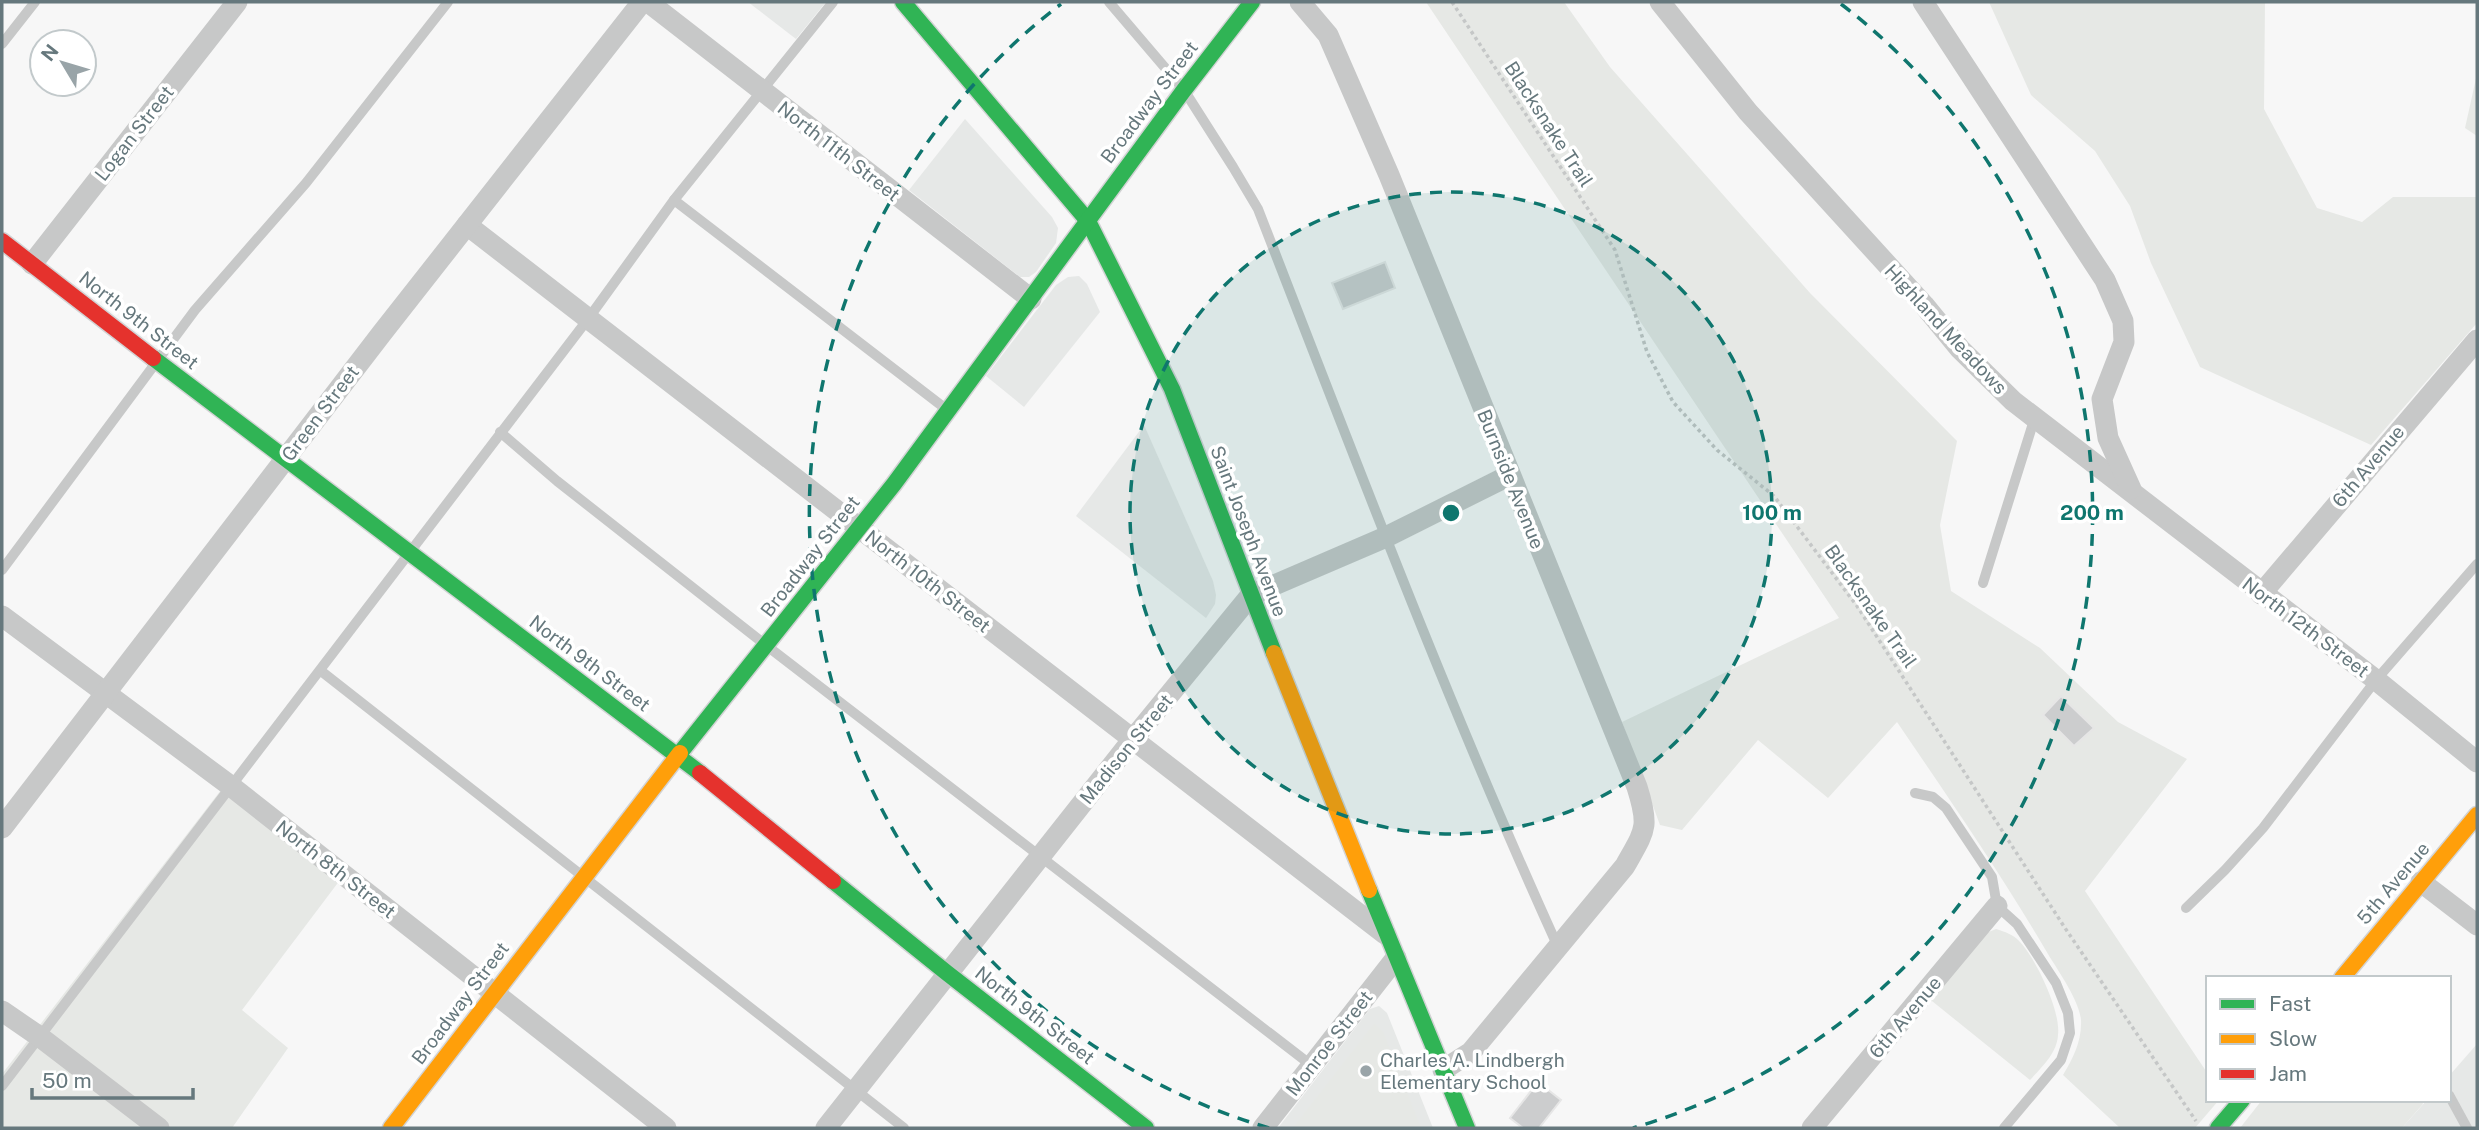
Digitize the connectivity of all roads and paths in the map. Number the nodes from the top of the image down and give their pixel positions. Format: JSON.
{"nodes":[{"id":1,"x":35,"y":2,"type":"edge"},
{"id":2,"x":237,"y":2,"type":"edge"},
{"id":3,"x":448,"y":2,"type":"edge"},
{"id":4,"x":642,"y":2,"type":"edge"},
{"id":5,"x":648,"y":2,"type":"edge"},
{"id":6,"x":833,"y":2,"type":"edge"},
{"id":7,"x":903,"y":2,"type":"edge"},
{"id":8,"x":1109,"y":2,"type":"edge"},
{"id":9,"x":1252,"y":2,"type":"edge"},
{"id":10,"x":1300,"y":2,"type":"edge"},
{"id":11,"x":1452,"y":2,"type":"edge"},
{"id":12,"x":1660,"y":2,"type":"edge"},
{"id":13,"x":1923,"y":2,"type":"edge"},
{"id":14,"x":2,"y":44,"type":"edge"},
{"id":15,"x":1184,"y":90,"type":"junction"},
{"id":16,"x":762,"y":91,"type":"junction"},
{"id":17,"x":674,"y":200,"type":"junction"},
{"id":18,"x":1088,"y":221,"type":"junction"},
{"id":19,"x":467,"y":225,"type":"junction"},
{"id":20,"x":2,"y":241,"type":"edge"},
{"id":21,"x":32,"y":264,"type":"junction"},
{"id":22,"x":1031,"y":299,"type":"junction"},
{"id":23,"x":588,"y":319,"type":"junction"},
{"id":24,"x":2477,"y":340,"type":"edge"},
{"id":25,"x":156,"y":360,"type":"junction"},
{"id":26,"x":948,"y":410,"type":"junction"},
{"id":27,"x":2035,"y":417,"type":"junction"},
{"id":28,"x":500,"y":432,"type":"junction"},
{"id":29,"x":285,"y":459,"type":"junction"},
{"id":30,"x":1510,"y":475,"type":"junction"},
{"id":31,"x":2133,"y":494,"type":"junction"},
{"id":32,"x":859,"y":528,"type":"junction"},
{"id":33,"x":1386,"y":537,"type":"junction"},
{"id":34,"x":410,"y":553,"type":"junction"},
{"id":35,"x":2477,"y":564,"type":"edge"},
{"id":36,"x":2,"y":569,"type":"edge"},
{"id":37,"x":1983,"y":583,"type":"dead end"},
{"id":38,"x":2261,"y":594,"type":"junction"},
{"id":39,"x":1251,"y":595,"type":"junction"},
{"id":40,"x":2,"y":616,"type":"edge"},
{"id":41,"x":767,"y":646,"type":"junction"},
{"id":42,"x":321,"y":671,"type":"junction"},
{"id":43,"x":2376,"y":680,"type":"junction"},
{"id":44,"x":106,"y":693,"type":"junction"},
{"id":45,"x":1133,"y":739,"type":"junction"},
{"id":46,"x":678,"y":755,"type":"junction"},
{"id":47,"x":2477,"y":762,"type":"edge"},
{"id":48,"x":232,"y":787,"type":"junction"},
{"id":49,"x":1915,"y":793,"type":"dead end"},
{"id":50,"x":2477,"y":815,"type":"edge"},
{"id":51,"x":2,"y":828,"type":"edge"},
{"id":52,"x":1040,"y":856,"type":"junction"},
{"id":53,"x":583,"y":877,"type":"junction"},
{"id":54,"x":2421,"y":882,"type":"junction"},
{"id":55,"x":1997,"y":905,"type":"junction"},
{"id":56,"x":2186,"y":908,"type":"dead end"},
{"id":57,"x":2477,"y":925,"type":"edge"},
{"id":58,"x":1390,"y":937,"type":"junction"},
{"id":59,"x":1558,"y":947,"type":"junction"},
{"id":60,"x":1396,"y":958,"type":"junction"},
{"id":61,"x":947,"y":972,"type":"junction"},
{"id":62,"x":2344,"y":976,"type":"edge"},
{"id":63,"x":494,"y":993,"type":"junction"},
{"id":64,"x":2,"y":1011,"type":"edge"},
{"id":65,"x":40,"y":1037,"type":"junction"},
{"id":66,"x":1311,"y":1065,"type":"junction"},
{"id":67,"x":1443,"y":1070,"type":"junction"},
{"id":68,"x":2,"y":1086,"type":"edge"},
{"id":69,"x":855,"y":1090,"type":"junction"},
{"id":70,"x":2451,"y":1099,"type":"edge"},
{"id":71,"x":2240,"y":1102,"type":"edge"},
{"id":72,"x":159,"y":1128,"type":"edge"},
{"id":73,"x":391,"y":1128,"type":"edge"},
{"id":74,"x":666,"y":1128,"type":"edge"},
{"id":75,"x":826,"y":1128,"type":"edge"},
{"id":76,"x":904,"y":1128,"type":"edge"},
{"id":77,"x":1146,"y":1128,"type":"edge"},
{"id":78,"x":1263,"y":1128,"type":"edge"},
{"id":79,"x":1468,"y":1128,"type":"edge"},
{"id":80,"x":1812,"y":1128,"type":"edge"},
{"id":81,"x":2004,"y":1128,"type":"edge"},
{"id":82,"x":2202,"y":1128,"type":"edge"},
{"id":83,"x":2218,"y":1128,"type":"edge"},
{"id":84,"x":2467,"y":1128,"type":"edge"}],
"edges":[{"from":1,"to":14,"type":"lane"},
{"from":2,"to":21,"type":"street","name":"Logan Street"},
{"from":3,"to":25,"type":"lane"},
{"from":4,"to":19,"type":"street","name":"Green Street"},
{"from":5,"to":16,"type":"street","name":"North 11th Street"},
{"from":6,"to":16,"type":"lane"},
{"from":7,"to":18,"type":"street","name":"Saint Joseph Avenue"},
{"from":8,"to":15,"type":"lane"},
{"from":9,"to":15,"type":"street","name":"Broadway Street"},
{"from":10,"to":30,"type":"street","name":"Burnside Avenue"},
{"from":11,"to":82,"type":"path","name":"Blacksnake Trail"},
{"from":12,"to":27,"type":"street","name":"Highland Meadows"},
{"from":13,"to":31,"type":"street"},
{"from":15,"to":18,"type":"street","name":"Broadway Street"},
{"from":15,"to":33,"type":"lane"},
{"from":16,"to":17,"type":"lane"},
{"from":16,"to":22,"type":"street","name":"North 11th Street"},
{"from":17,"to":23,"type":"lane"},
{"from":17,"to":26,"type":"lane"},
{"from":18,"to":22,"type":"street","name":"Broadway Street"},
{"from":18,"to":39,"type":"street","name":"Saint Joseph Avenue"},
{"from":19,"to":23,"type":"street","name":"North 10th Street"},
{"from":19,"to":29,"type":"street","name":"Green Street"},
{"from":20,"to":21,"type":"street","name":"North 9th Street"},
{"from":21,"to":25,"type":"street","name":"North 9th Street"},
{"from":22,"to":26,"type":"street","name":"Broadway Street"},
{"from":23,"to":28,"type":"lane"},
{"from":23,"to":32,"type":"street","name":"North 10th Street"},
{"from":24,"to":38,"type":"street","name":"6th Avenue"},
{"from":25,"to":29,"type":"street","name":"North 9th Street"},
{"from":25,"to":36,"type":"lane"},
{"from":26,"to":32,"type":"street","name":"Broadway Street"},
{"from":27,"to":31,"type":"street","name":"Highland Meadows"},
{"from":27,"to":37,"type":"lane"},
{"from":28,"to":34,"type":"lane"},
{"from":28,"to":41,"type":"lane"},
{"from":29,"to":34,"type":"street","name":"North 9th Street"},
{"from":29,"to":44,"type":"street","name":"Green Street"},
{"from":30,"to":33,"type":"street","name":"Madison Street"},
{"from":30,"to":59,"type":"street","name":"Burnside Avenue"},
{"from":31,"to":38,"type":"street","name":"North 12th Street"},
{"from":32,"to":41,"type":"street","name":"Broadway Street"},
{"from":32,"to":45,"type":"street","name":"North 10th Street"},
{"from":33,"to":39,"type":"street","name":"Madison Street"},
{"from":33,"to":59,"type":"lane"},
{"from":34,"to":42,"type":"lane"},
{"from":34,"to":46,"type":"street","name":"North 9th Street"},
{"from":35,"to":43,"type":"lane"},
{"from":38,"to":43,"type":"street","name":"North 12th Street"},
{"from":39,"to":45,"type":"street","name":"Madison Street"},
{"from":39,"to":58,"type":"street","name":"Saint Joseph Avenue"},
{"from":40,"to":44,"type":"street","name":"North 8th Street"},
{"from":41,"to":46,"type":"street","name":"Broadway Street"},
{"from":41,"to":52,"type":"lane"},
{"from":42,"to":48,"type":"lane"},
{"from":42,"to":53,"type":"lane"},
{"from":43,"to":47,"type":"street","name":"North 12th Street"},
{"from":43,"to":56,"type":"lane"},
{"from":44,"to":48,"type":"street","name":"North 8th Street"},
{"from":44,"to":51,"type":"street","name":"Green Street"},
{"from":45,"to":52,"type":"street","name":"Madison Street"},
{"from":45,"to":58,"type":"street","name":"North 10th Street"},
{"from":46,"to":53,"type":"street","name":"Broadway Street"},
{"from":46,"to":61,"type":"street","name":"North 9th Street"},
{"from":48,"to":63,"type":"street","name":"North 8th Street"},
{"from":48,"to":65,"type":"lane"},
{"from":49,"to":55,"type":"lane"},
{"from":50,"to":54,"type":"street","name":"5th Avenue"},
{"from":52,"to":61,"type":"street","name":"Madison Street"},
{"from":52,"to":66,"type":"lane"},
{"from":53,"to":63,"type":"street","name":"Broadway Street"},
{"from":53,"to":69,"type":"lane"},
{"from":54,"to":57,"type":"street"},
{"from":54,"to":62,"type":"street","name":"5th Avenue"},
{"from":55,"to":80,"type":"street","name":"6th Avenue"},
{"from":55,"to":81,"type":"lane"},
{"from":58,"to":60,"type":"street","name":"Saint Joseph Avenue"},
{"from":59,"to":67,"type":"street","name":"Burnside Avenue"},
{"from":60,"to":66,"type":"street","name":"Monroe Street"},
{"from":60,"to":67,"type":"street","name":"Saint Joseph Avenue"},
{"from":61,"to":69,"type":"street","name":"Madison Street"},
{"from":61,"to":77,"type":"street","name":"North 9th Street"},
{"from":63,"to":73,"type":"street","name":"Broadway Street"},
{"from":63,"to":74,"type":"street","name":"North 8th Street"},
{"from":64,"to":65,"type":"street"},
{"from":65,"to":68,"type":"lane"},
{"from":65,"to":72,"type":"street"},
{"from":66,"to":78,"type":"street","name":"Monroe Street"},
{"from":67,"to":79,"type":"street","name":"Saint Joseph Avenue"},
{"from":69,"to":75,"type":"street","name":"Madison Street"},
{"from":69,"to":76,"type":"lane"},
{"from":70,"to":84,"type":"lane"},
{"from":71,"to":83,"type":"street"}]}
